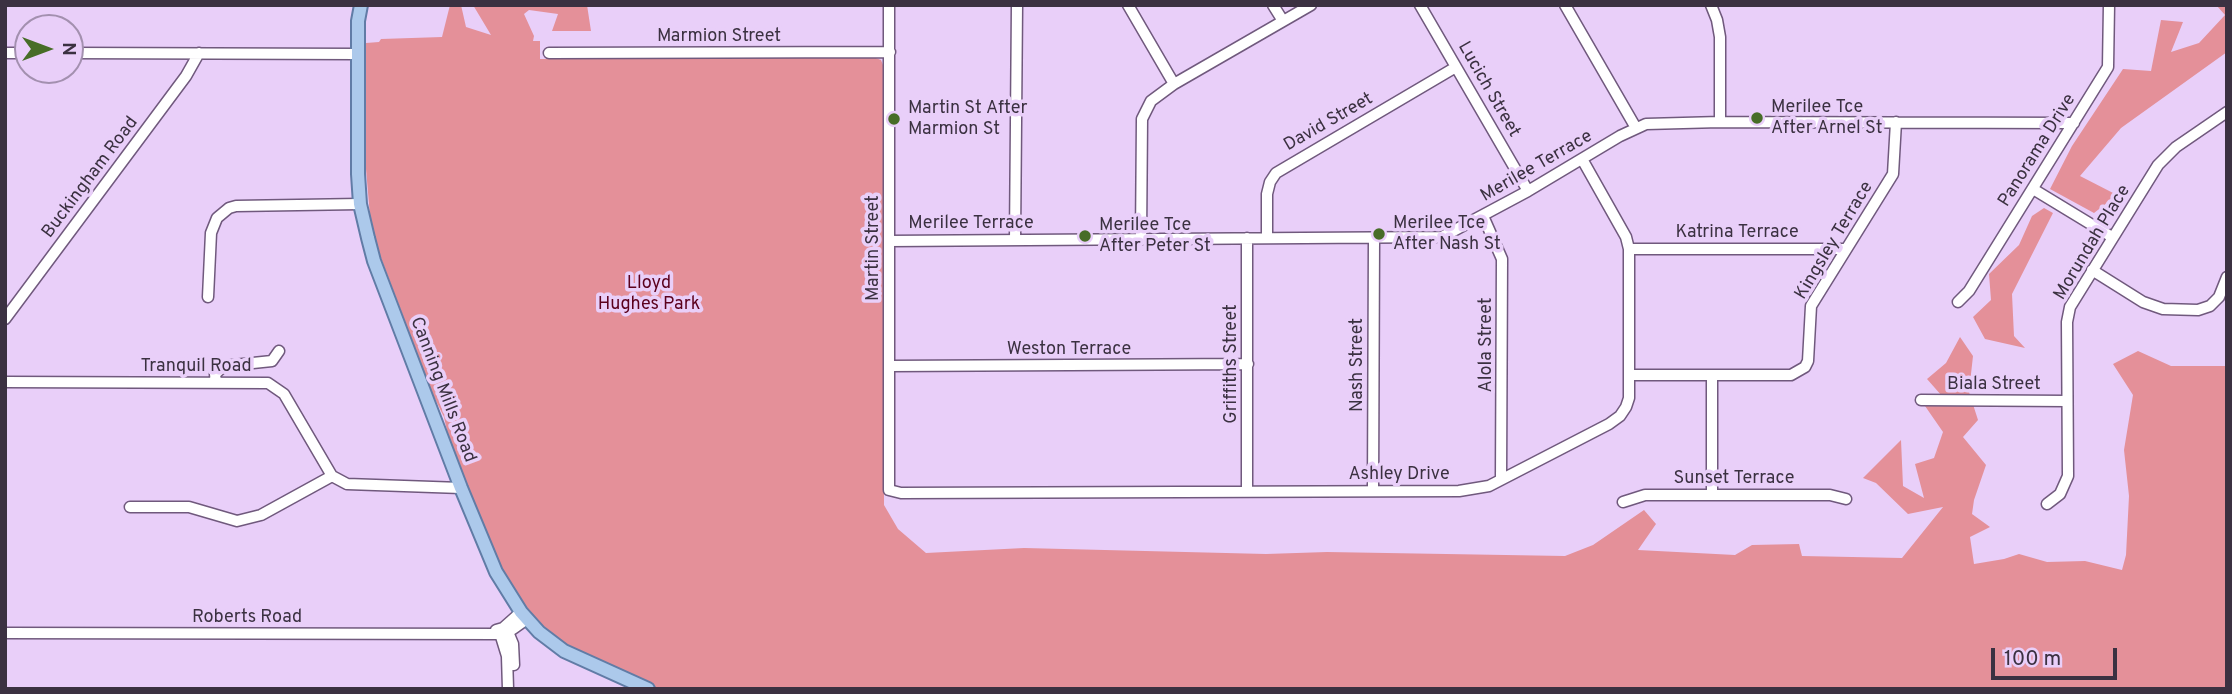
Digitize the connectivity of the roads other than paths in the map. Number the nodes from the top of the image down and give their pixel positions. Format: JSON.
{"nodes":[{"id":1,"x":358,"y":5,"type":"edge"},
{"id":2,"x":889,"y":5,"type":"edge"},
{"id":3,"x":1017,"y":5,"type":"edge"},
{"id":4,"x":1128,"y":5,"type":"edge"},
{"id":5,"x":1273,"y":5,"type":"edge"},
{"id":6,"x":1311,"y":5,"type":"edge"},
{"id":7,"x":1420,"y":5,"type":"edge"},
{"id":8,"x":1565,"y":5,"type":"edge"},
{"id":9,"x":1711,"y":5,"type":"edge"},
{"id":10,"x":2109,"y":5,"type":"edge"},
{"id":11,"x":1283,"y":21,"type":"junction"},
{"id":12,"x":890,"y":52,"type":"junction"},
{"id":13,"x":84,"y":53,"type":"edge"},
{"id":14,"x":199,"y":53,"type":"junction"},
{"id":15,"x":549,"y":53,"type":"dead end"},
{"id":16,"x":358,"y":54,"type":"junction"},
{"id":17,"x":1456,"y":67,"type":"junction"},
{"id":18,"x":1174,"y":84,"type":"junction"},
{"id":19,"x":2226,"y":113,"type":"edge"},
{"id":20,"x":1720,"y":122,"type":"junction"},
{"id":21,"x":1896,"y":122,"type":"junction"},
{"id":22,"x":2074,"y":123,"type":"junction"},
{"id":23,"x":1636,"y":128,"type":"junction"},
{"id":24,"x":1582,"y":159,"type":"junction"},
{"id":25,"x":2033,"y":188,"type":"junction"},
{"id":26,"x":1528,"y":191,"type":"junction"},
{"id":27,"x":360,"y":204,"type":"junction"},
{"id":28,"x":1483,"y":216,"type":"junction"},
{"id":29,"x":2112,"y":237,"type":"junction"},
{"id":30,"x":1247,"y":238,"type":"junction"},
{"id":31,"x":1267,"y":238,"type":"junction"},
{"id":32,"x":1374,"y":238,"type":"junction"},
{"id":33,"x":1141,"y":239,"type":"junction"},
{"id":34,"x":1015,"y":240,"type":"junction"},
{"id":35,"x":889,"y":241,"type":"junction"},
{"id":36,"x":1629,"y":249,"type":"junction"},
{"id":37,"x":1846,"y":249,"type":"junction"},
{"id":38,"x":2092,"y":270,"type":"junction"},
{"id":39,"x":2227,"y":277,"type":"edge"},
{"id":40,"x":208,"y":297,"type":"dead end"},
{"id":41,"x":1958,"y":302,"type":"dead end"},
{"id":42,"x":5,"y":320,"type":"edge"},
{"id":43,"x":279,"y":351,"type":"dead end"},
{"id":44,"x":1248,"y":364,"type":"junction"},
{"id":45,"x":890,"y":366,"type":"junction"},
{"id":46,"x":1629,"y":375,"type":"junction"},
{"id":47,"x":1712,"y":375,"type":"junction"},
{"id":48,"x":5,"y":382,"type":"edge"},
{"id":49,"x":216,"y":383,"type":"junction"},
{"id":50,"x":1921,"y":400,"type":"dead end"},
{"id":51,"x":2067,"y":401,"type":"junction"},
{"id":52,"x":332,"y":476,"type":"junction"},
{"id":53,"x":1501,"y":479,"type":"junction"},
{"id":54,"x":461,"y":488,"type":"junction"},
{"id":55,"x":889,"y":490,"type":"joint"},
{"id":56,"x":1247,"y":490,"type":"junction"},
{"id":57,"x":1373,"y":491,"type":"junction"},
{"id":58,"x":1712,"y":495,"type":"junction"},
{"id":59,"x":1846,"y":499,"type":"dead end"},
{"id":60,"x":1623,"y":502,"type":"dead end"},
{"id":61,"x":2046,"y":504,"type":"dead end"},
{"id":62,"x":130,"y":507,"type":"dead end"},
{"id":63,"x":524,"y":616,"type":"junction"},
{"id":64,"x":499,"y":632,"type":"junction"},
{"id":65,"x":5,"y":633,"type":"edge"},
{"id":66,"x":509,"y":689,"type":"edge"},
{"id":67,"x":648,"y":689,"type":"edge"}],
"edges":[{"from":1,"to":16,"type":"main road","name":"Canning Mills Road"},
{"from":2,"to":12,"type":"street","name":"Martin Street"},
{"from":3,"to":34,"type":"street"},
{"from":4,"to":18,"type":"street"},
{"from":5,"to":11,"type":"street"},
{"from":6,"to":11,"type":"street"},
{"from":7,"to":17,"type":"street","name":"Lucich Street"},
{"from":8,"to":23,"type":"street"},
{"from":9,"to":20,"type":"street"},
{"from":10,"to":22,"type":"street","name":"Panorama Drive"},
{"from":11,"to":18,"type":"street"},
{"from":12,"to":15,"type":"street","name":"Marmion Street"},
{"from":12,"to":35,"type":"street","name":"Martin Street"},
{"from":13,"to":14,"type":"street"},
{"from":14,"to":16,"type":"street"},
{"from":14,"to":42,"type":"street","name":"Buckingham Road"},
{"from":16,"to":27,"type":"main road","name":"Canning Mills Road"},
{"from":17,"to":26,"type":"street","name":"Lucich Street"},
{"from":17,"to":31,"type":"street","name":"David Street"},
{"from":18,"to":33,"type":"street"},
{"from":19,"to":29,"type":"street","name":"Morundah Place"},
{"from":20,"to":21,"type":"street","name":"Merilee Terrace"},
{"from":20,"to":23,"type":"street","name":"Merilee Terrace"},
{"from":21,"to":22,"type":"street","name":"Merilee Terrace"},
{"from":21,"to":37,"type":"street","name":"Kingsley Terrace"},
{"from":22,"to":25,"type":"street","name":"Panorama Drive"},
{"from":23,"to":24,"type":"street","name":"Merilee Terrace"},
{"from":24,"to":26,"type":"street","name":"Merilee Terrace"},
{"from":24,"to":36,"type":"street","name":"Ashley Drive"},
{"from":25,"to":29,"type":"street"},
{"from":25,"to":41,"type":"street","name":"Panorama Drive"},
{"from":26,"to":28,"type":"street","name":"Merilee Terrace"},
{"from":27,"to":40,"type":"street"},
{"from":27,"to":54,"type":"main road","name":"Canning Mills Road"},
{"from":28,"to":32,"type":"street","name":"Merilee Terrace"},
{"from":28,"to":53,"type":"street","name":"Alola Street"},
{"from":29,"to":38,"type":"street","name":"Morundah Place"},
{"from":30,"to":31,"type":"street","name":"Merilee Terrace"},
{"from":30,"to":33,"type":"street","name":"Merilee Terrace"},
{"from":30,"to":44,"type":"street","name":"Griffiths Street"},
{"from":31,"to":32,"type":"street","name":"Merilee Terrace"},
{"from":32,"to":57,"type":"street","name":"Nash Street"},
{"from":33,"to":34,"type":"street","name":"Merilee Terrace"},
{"from":34,"to":35,"type":"street","name":"Merilee Terrace"},
{"from":35,"to":45,"type":"street","name":"Martin Street"},
{"from":36,"to":37,"type":"street","name":"Katrina Terrace"},
{"from":36,"to":46,"type":"street","name":"Ashley Drive"},
{"from":37,"to":47,"type":"street","name":"Kingsley Terrace"},
{"from":38,"to":39,"type":"street"},
{"from":38,"to":51,"type":"street","name":"Morundah Place"},
{"from":43,"to":49,"type":"street"},
{"from":44,"to":45,"type":"street","name":"Weston Terrace"},
{"from":44,"to":56,"type":"street","name":"Griffiths Street"},
{"from":45,"to":55,"type":"street","name":"Martin Street"},
{"from":46,"to":47,"type":"street","name":"Kingsley Terrace"},
{"from":46,"to":53,"type":"street","name":"Ashley Drive"},
{"from":47,"to":58,"type":"street"},
{"from":48,"to":49,"type":"street","name":"Tranquil Road"},
{"from":49,"to":52,"type":"street","name":"Tranquil Road"},
{"from":50,"to":51,"type":"street","name":"Biala Street"},
{"from":51,"to":61,"type":"street","name":"Morundah Place"},
{"from":52,"to":54,"type":"street"},
{"from":52,"to":62,"type":"street"},
{"from":53,"to":57,"type":"street","name":"Ashley Drive"},
{"from":54,"to":63,"type":"main road","name":"Canning Mills Road"},
{"from":55,"to":56,"type":"street","name":"Ashley Drive"},
{"from":56,"to":57,"type":"street","name":"Ashley Drive"},
{"from":58,"to":59,"type":"street","name":"Sunset Terrace"},
{"from":58,"to":60,"type":"street","name":"Sunset Terrace"},
{"from":63,"to":64,"type":"street"},
{"from":63,"to":67,"type":"main road","name":"Canning Mills Road"},
{"from":64,"to":65,"type":"street","name":"Roberts Road"},
{"from":64,"to":66,"type":"street"}]}
